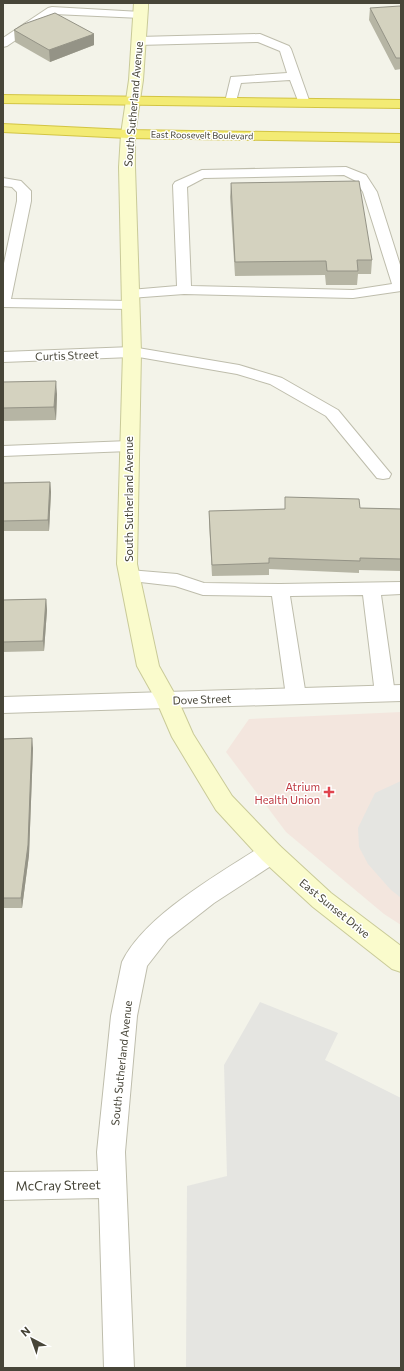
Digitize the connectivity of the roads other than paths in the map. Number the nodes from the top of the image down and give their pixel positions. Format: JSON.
{"nodes":[{"id":1,"x":141,"y":9,"type":"edge"},
{"id":2,"x":138,"y":41,"type":"junction"},
{"id":3,"x":3,"y":44,"type":"edge"},
{"id":4,"x":295,"y":76,"type":"junction"},
{"id":5,"x":3,"y":99,"type":"edge"},
{"id":6,"x":134,"y":100,"type":"junction"},
{"id":7,"x":230,"y":102,"type":"junction"},
{"id":8,"x":304,"y":103,"type":"junction"},
{"id":9,"x":401,"y":104,"type":"edge"},
{"id":10,"x":3,"y":128,"type":"edge"},
{"id":11,"x":128,"y":134,"type":"junction"},
{"id":12,"x":401,"y":138,"type":"edge"},
{"id":13,"x":3,"y":182,"type":"edge"},
{"id":14,"x":401,"y":287,"type":"edge"},
{"id":15,"x":184,"y":290,"type":"junction"},
{"id":16,"x":130,"y":300,"type":"junction"},
{"id":17,"x":3,"y":303,"type":"edge"},
{"id":18,"x":132,"y":352,"type":"junction"},
{"id":19,"x":3,"y":357,"type":"edge"},
{"id":20,"x":128,"y":446,"type":"junction"},
{"id":21,"x":3,"y":451,"type":"edge"},
{"id":22,"x":384,"y":474,"type":"dead end"},
{"id":23,"x":129,"y":576,"type":"junction"},
{"id":24,"x":401,"y":588,"type":"edge"},
{"id":25,"x":371,"y":589,"type":"junction"},
{"id":26,"x":280,"y":590,"type":"junction"},
{"id":27,"x":393,"y":694,"type":"edge"},
{"id":28,"x":296,"y":696,"type":"junction"},
{"id":29,"x":166,"y":700,"type":"junction"},
{"id":30,"x":3,"y":705,"type":"edge"},
{"id":31,"x":271,"y":853,"type":"junction"},
{"id":32,"x":401,"y":961,"type":"edge"},
{"id":33,"x":112,"y":1184,"type":"junction"},
{"id":34,"x":3,"y":1186,"type":"edge"},
{"id":35,"x":119,"y":1368,"type":"edge"}],
"edges":[{"from":1,"to":2,"type":"street","name":"South Sutherland Avenue"},
{"from":1,"to":3,"type":"lane"},
{"from":2,"to":4,"type":"lane"},
{"from":2,"to":6,"type":"street","name":"South Sutherland Avenue"},
{"from":4,"to":7,"type":"lane"},
{"from":4,"to":8,"type":"lane"},
{"from":5,"to":6,"type":"highway"},
{"from":6,"to":7,"type":"highway"},
{"from":6,"to":11,"type":"street","name":"South Sutherland Avenue"},
{"from":7,"to":8,"type":"highway"},
{"from":8,"to":9,"type":"highway"},
{"from":10,"to":11,"type":"highway","name":"East Roosevelt Boulevard"},
{"from":11,"to":12,"type":"highway","name":"East Roosevelt Boulevard"},
{"from":11,"to":16,"type":"street","name":"South Sutherland Avenue"},
{"from":13,"to":17,"type":"lane"},
{"from":14,"to":15,"type":"lane"},
{"from":14,"to":15,"type":"lane"},
{"from":15,"to":16,"type":"lane"},
{"from":16,"to":17,"type":"lane"},
{"from":16,"to":18,"type":"street","name":"South Sutherland Avenue"},
{"from":18,"to":19,"type":"street","name":"Curtis Street"},
{"from":18,"to":20,"type":"street","name":"South Sutherland Avenue"},
{"from":18,"to":22,"type":"lane"},
{"from":20,"to":21,"type":"lane"},
{"from":20,"to":23,"type":"street","name":"South Sutherland Avenue"},
{"from":23,"to":26,"type":"lane"},
{"from":23,"to":29,"type":"street","name":"South Sutherland Avenue"},
{"from":24,"to":25,"type":"lane"},
{"from":25,"to":26,"type":"lane"},
{"from":25,"to":27,"type":"lane"},
{"from":26,"to":28,"type":"lane"},
{"from":27,"to":28,"type":"street","name":"Dove Street"},
{"from":28,"to":29,"type":"street","name":"Dove Street"},
{"from":29,"to":30,"type":"street","name":"Dove Street"},
{"from":29,"to":31,"type":"street","name":"South Sutherland Avenue"},
{"from":31,"to":32,"type":"street","name":"East Sunset Drive"},
{"from":31,"to":33,"type":"street","name":"South Sutherland Avenue"},
{"from":33,"to":34,"type":"street","name":"McCray Street"},
{"from":33,"to":35,"type":"street","name":"South Sutherland Avenue"}]}
